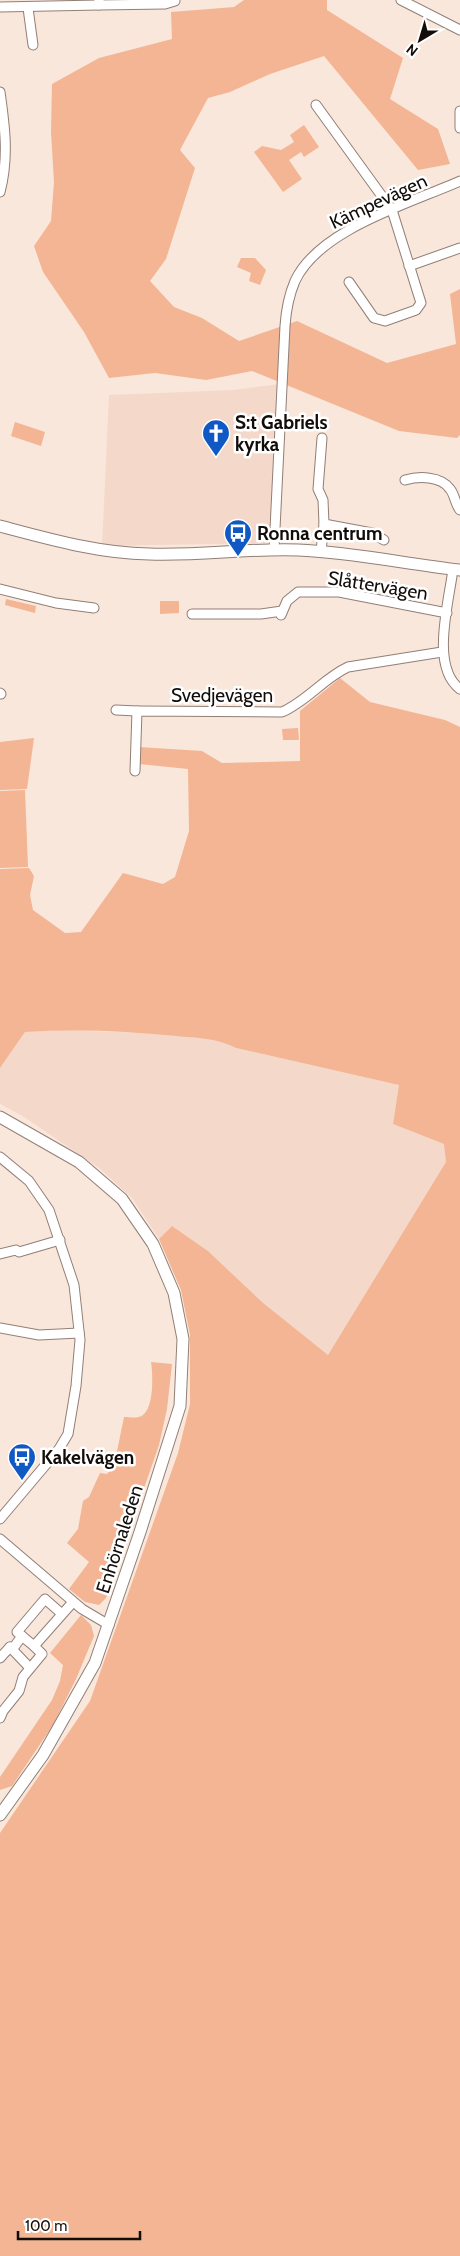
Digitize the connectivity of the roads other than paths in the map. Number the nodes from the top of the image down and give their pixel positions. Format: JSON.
{"nodes":[{"id":1,"x":401,"y":0,"type":"edge"},
{"id":2,"x":175,"y":1,"type":"edge"},
{"id":3,"x":99,"y":2,"type":"edge"},
{"id":4,"x":50,"y":3,"type":"edge"},
{"id":5,"x":33,"y":5,"type":"edge"},
{"id":6,"x":0,"y":7,"type":"edge"},
{"id":7,"x":460,"y":30,"type":"edge"},
{"id":8,"x":33,"y":45,"type":"dead end"},
{"id":9,"x":0,"y":92,"type":"edge"},
{"id":10,"x":316,"y":105,"type":"dead end"},
{"id":11,"x":460,"y":111,"type":"edge"},
{"id":12,"x":460,"y":128,"type":"edge"},
{"id":13,"x":460,"y":180,"type":"edge"},
{"id":14,"x":0,"y":192,"type":"edge"},
{"id":15,"x":392,"y":210,"type":"junction"},
{"id":16,"x":460,"y":248,"type":"edge"},
{"id":17,"x":410,"y":266,"type":"junction"},
{"id":18,"x":349,"y":282,"type":"dead end"},
{"id":19,"x":322,"y":438,"type":"dead end"},
{"id":20,"x":406,"y":480,"type":"dead end"},
{"id":21,"x":460,"y":510,"type":"edge"},
{"id":22,"x":324,"y":524,"type":"junction"},
{"id":23,"x":0,"y":526,"type":"edge"},
{"id":24,"x":384,"y":540,"type":"dead end"},
{"id":25,"x":274,"y":549,"type":"junction"},
{"id":26,"x":321,"y":551,"type":"junction"},
{"id":27,"x":456,"y":570,"type":"edge"},
{"id":28,"x":0,"y":589,"type":"edge"},
{"id":29,"x":94,"y":608,"type":"dead end"},
{"id":30,"x":447,"y":613,"type":"junction"},
{"id":31,"x":192,"y":614,"type":"dead end"},
{"id":32,"x":442,"y":652,"type":"junction"},
{"id":33,"x":460,"y":689,"type":"edge"},
{"id":34,"x":116,"y":710,"type":"dead end"},
{"id":35,"x":137,"y":710,"type":"junction"},
{"id":36,"x":135,"y":772,"type":"dead end"},
{"id":37,"x":0,"y":1117,"type":"edge"},
{"id":38,"x":0,"y":1157,"type":"edge"},
{"id":39,"x":60,"y":1240,"type":"junction"},
{"id":40,"x":0,"y":1254,"type":"edge"},
{"id":41,"x":0,"y":1328,"type":"edge"},
{"id":42,"x":79,"y":1333,"type":"junction"},
{"id":43,"x":2,"y":1516,"type":"edge"},
{"id":44,"x":0,"y":1539,"type":"edge"},
{"id":45,"x":73,"y":1602,"type":"junction"},
{"id":46,"x":62,"y":1614,"type":"junction"},
{"id":47,"x":109,"y":1625,"type":"junction"},
{"id":48,"x":22,"y":1636,"type":"junction"},
{"id":49,"x":34,"y":1646,"type":"junction"},
{"id":50,"x":10,"y":1647,"type":"junction"},
{"id":51,"x":0,"y":1658,"type":"edge"},
{"id":52,"x":30,"y":1668,"type":"junction"},
{"id":53,"x":0,"y":1717,"type":"edge"},
{"id":54,"x":2,"y":1808,"type":"edge"}],
"edges":[{"from":1,"to":7,"type":"street"},
{"from":2,"to":3,"type":"street"},
{"from":3,"to":4,"type":"street"},
{"from":4,"to":5,"type":"street"},
{"from":5,"to":6,"type":"street"},
{"from":5,"to":8,"type":"street"},
{"from":9,"to":14,"type":"street"},
{"from":10,"to":15,"type":"street"},
{"from":11,"to":12,"type":"street"},
{"from":13,"to":15,"type":"street","name":"Kämpevägen"},
{"from":15,"to":17,"type":"street"},
{"from":15,"to":25,"type":"street","name":"Kämpevägen"},
{"from":16,"to":17,"type":"street"},
{"from":17,"to":18,"type":"street"},
{"from":19,"to":22,"type":"street"},
{"from":20,"to":21,"type":"street"},
{"from":22,"to":24,"type":"street"},
{"from":22,"to":26,"type":"street"},
{"from":23,"to":25,"type":"street"},
{"from":25,"to":26,"type":"street"},
{"from":26,"to":27,"type":"street"},
{"from":27,"to":30,"type":"street"},
{"from":28,"to":29,"type":"street"},
{"from":30,"to":31,"type":"street","name":"Slåttervägen"},
{"from":30,"to":32,"type":"street"},
{"from":32,"to":33,"type":"street"},
{"from":32,"to":35,"type":"street","name":"Svedjevägen"},
{"from":34,"to":35,"type":"street","name":"Svedjevägen"},
{"from":35,"to":36,"type":"street"},
{"from":37,"to":47,"type":"street","name":"Enhörnaleden"},
{"from":38,"to":39,"type":"street"},
{"from":39,"to":40,"type":"street"},
{"from":39,"to":42,"type":"street"},
{"from":41,"to":42,"type":"street"},
{"from":42,"to":43,"type":"street"},
{"from":44,"to":45,"type":"street"},
{"from":45,"to":46,"type":"street"},
{"from":45,"to":47,"type":"street"},
{"from":46,"to":48,"type":"street"},
{"from":46,"to":49,"type":"street"},
{"from":47,"to":54,"type":"street","name":"Enhörnaleden"},
{"from":48,"to":49,"type":"street"},
{"from":48,"to":50,"type":"street"},
{"from":49,"to":52,"type":"street"},
{"from":50,"to":51,"type":"street"},
{"from":50,"to":52,"type":"street"},
{"from":52,"to":53,"type":"street"}]}
